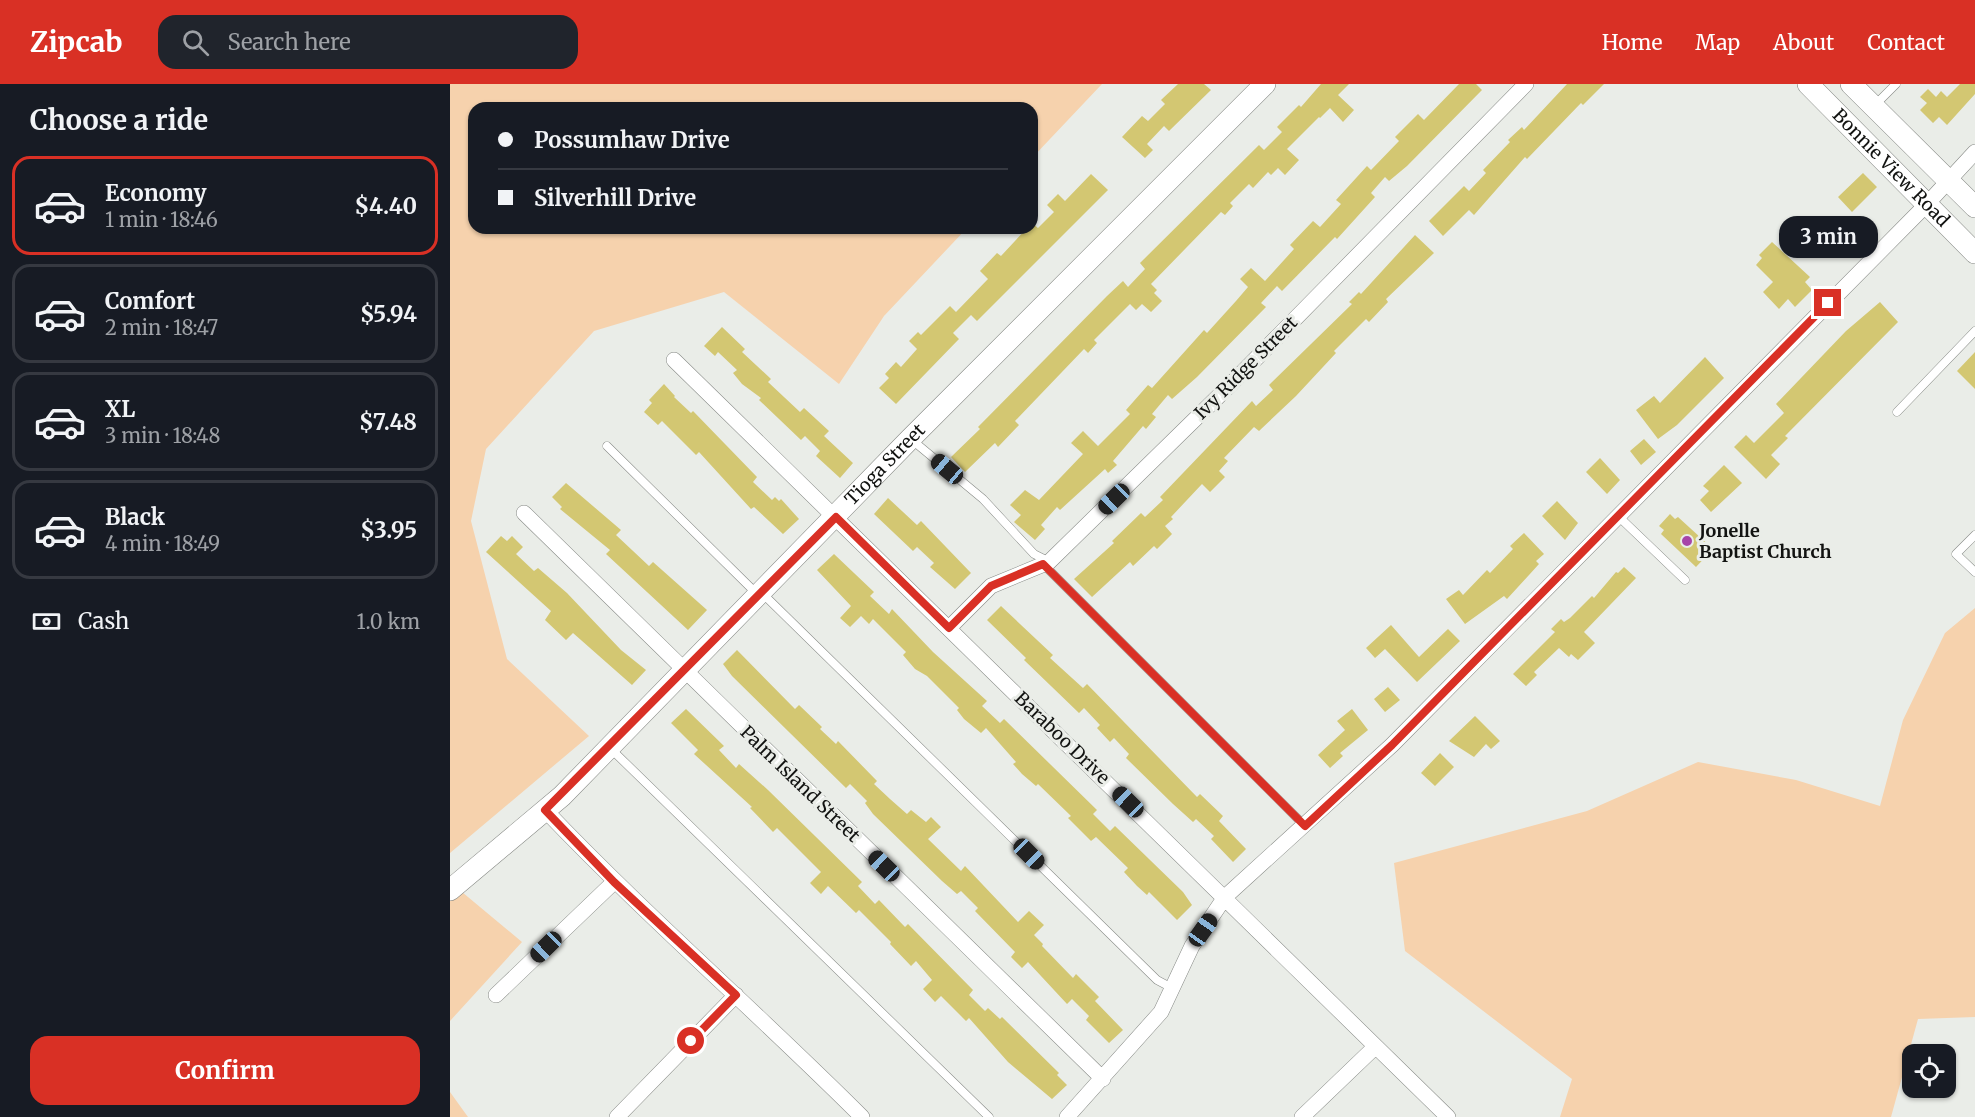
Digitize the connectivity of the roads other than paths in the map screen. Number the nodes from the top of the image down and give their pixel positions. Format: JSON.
{"nodes":[{"id":1,"x":1265,"y":84,"type":"edge"},
{"id":2,"x":1526,"y":84,"type":"edge"},
{"id":3,"x":1808,"y":84,"type":"edge"},
{"id":4,"x":1851,"y":84,"type":"edge"},
{"id":5,"x":1896,"y":84,"type":"edge"},
{"id":6,"x":1874,"y":106,"type":"junction"},
{"id":7,"x":1975,"y":152,"type":"edge"},
{"id":8,"x":1948,"y":180,"type":"junction"},
{"id":9,"x":1926,"y":204,"type":"junction"},
{"id":10,"x":1975,"y":207,"type":"edge"},
{"id":11,"x":1975,"y":253,"type":"edge"},
{"id":12,"x":1975,"y":331,"type":"edge"},
{"id":13,"x":674,"y":360,"type":"dead end"},
{"id":14,"x":1897,"y":412,"type":"dead end"},
{"id":15,"x":910,"y":439,"type":"junction"},
{"id":16,"x":607,"y":446,"type":"dead end"},
{"id":17,"x":524,"y":513,"type":"dead end"},
{"id":18,"x":1617,"y":515,"type":"junction"},
{"id":19,"x":836,"y":517,"type":"junction"},
{"id":20,"x":1975,"y":535,"type":"edge"},
{"id":21,"x":1046,"y":563,"type":"junction"},
{"id":22,"x":1975,"y":572,"type":"edge"},
{"id":23,"x":1685,"y":580,"type":"dead end"},
{"id":24,"x":759,"y":593,"type":"junction"},
{"id":25,"x":949,"y":628,"type":"junction"},
{"id":26,"x":683,"y":670,"type":"junction"},
{"id":27,"x":609,"y":747,"type":"junction"},
{"id":28,"x":545,"y":810,"type":"junction"},
{"id":29,"x":1305,"y":826,"type":"junction"},
{"id":30,"x":614,"y":882,"type":"junction"},
{"id":31,"x":450,"y":890,"type":"edge"},
{"id":32,"x":1225,"y":897,"type":"junction"},
{"id":33,"x":1172,"y":988,"type":"junction"},
{"id":34,"x":496,"y":995,"type":"dead end"},
{"id":35,"x":736,"y":995,"type":"junction"},
{"id":36,"x":1375,"y":1047,"type":"junction"},
{"id":37,"x":1103,"y":1079,"type":"junction"},
{"id":38,"x":856,"y":1115,"type":"edge"},
{"id":39,"x":617,"y":1117,"type":"edge"},
{"id":40,"x":989,"y":1117,"type":"edge"},
{"id":41,"x":1067,"y":1117,"type":"edge"},
{"id":42,"x":1302,"y":1117,"type":"edge"},
{"id":43,"x":1448,"y":1117,"type":"edge"}],
"edges":[{"from":1,"to":15,"type":"street","name":"Tioga Street"},
{"from":2,"to":21,"type":"street","name":"Ivy Ridge Street"},
{"from":3,"to":9,"type":"street","name":"Bonnie View Road"},
{"from":4,"to":6,"type":"street","name":"Bonnie View Road"},
{"from":5,"to":6,"type":"lane"},
{"from":6,"to":8,"type":"street","name":"Bonnie View Road"},
{"from":7,"to":8,"type":"street"},
{"from":8,"to":9,"type":"street"},
{"from":8,"to":10,"type":"street","name":"Bonnie View Road"},
{"from":9,"to":11,"type":"street","name":"Bonnie View Road"},
{"from":9,"to":18,"type":"street"},
{"from":12,"to":14,"type":"lane"},
{"from":13,"to":19,"type":"street","name":"Baraboo Drive"},
{"from":15,"to":19,"type":"street","name":"Tioga Street"},
{"from":15,"to":21,"type":"lane"},
{"from":16,"to":24,"type":"lane"},
{"from":17,"to":26,"type":"street","name":"Palm Island Street"},
{"from":18,"to":23,"type":"lane"},
{"from":18,"to":29,"type":"street"},
{"from":19,"to":24,"type":"street","name":"Tioga Street"},
{"from":19,"to":25,"type":"street","name":"Baraboo Drive"},
{"from":20,"to":22,"type":"lane"},
{"from":21,"to":25,"type":"street","name":"Ivy Ridge Street"},
{"from":21,"to":29,"type":"lane"},
{"from":24,"to":26,"type":"street","name":"Tioga Street"},
{"from":24,"to":33,"type":"lane"},
{"from":25,"to":32,"type":"street","name":"Baraboo Drive"},
{"from":26,"to":27,"type":"street","name":"Tioga Street"},
{"from":26,"to":37,"type":"street","name":"Palm Island Street"},
{"from":27,"to":28,"type":"street","name":"Tioga Street"},
{"from":27,"to":40,"type":"lane"},
{"from":28,"to":30,"type":"street"},
{"from":28,"to":31,"type":"street","name":"Tioga Street"},
{"from":29,"to":32,"type":"street"},
{"from":30,"to":34,"type":"street"},
{"from":30,"to":35,"type":"street"},
{"from":32,"to":33,"type":"street"},
{"from":32,"to":36,"type":"street","name":"Baraboo Drive"},
{"from":33,"to":37,"type":"street"},
{"from":35,"to":38,"type":"street"},
{"from":35,"to":39,"type":"street"},
{"from":36,"to":42,"type":"street"},
{"from":36,"to":43,"type":"street","name":"Baraboo Drive"},
{"from":37,"to":41,"type":"street"}]}
